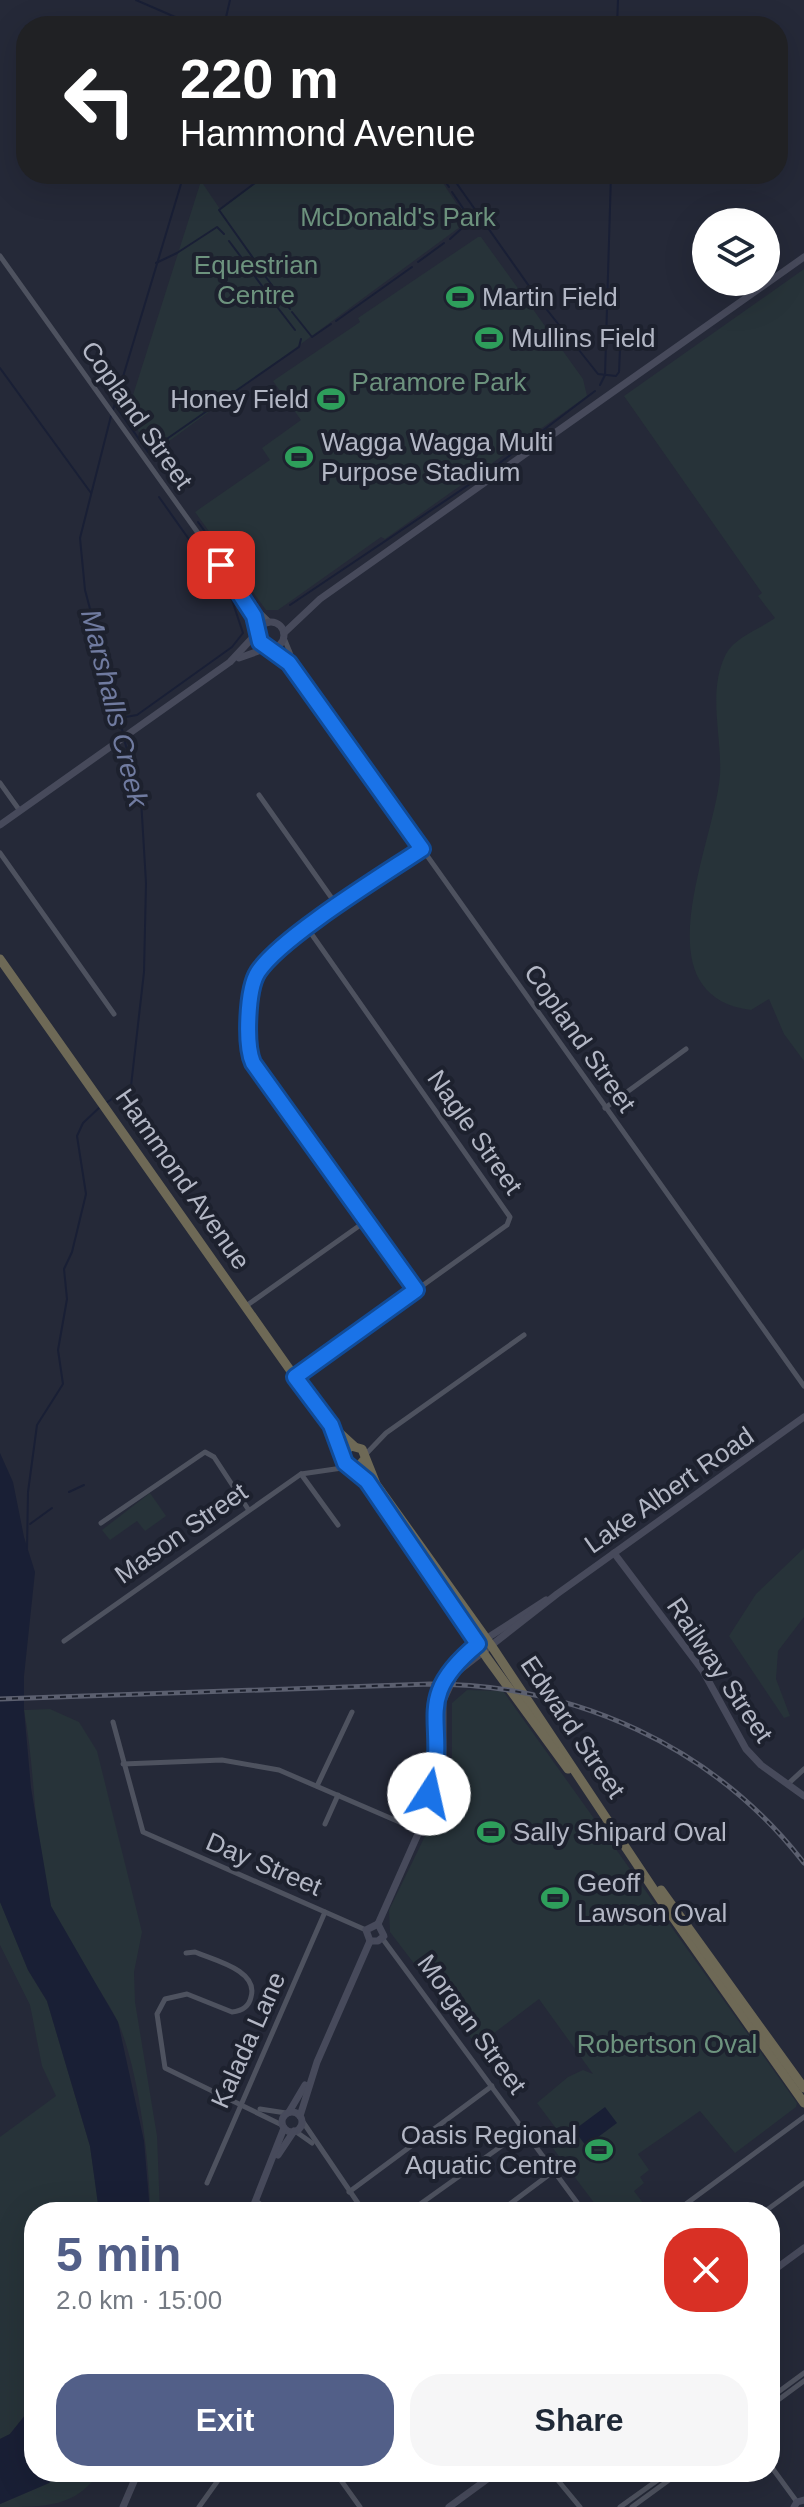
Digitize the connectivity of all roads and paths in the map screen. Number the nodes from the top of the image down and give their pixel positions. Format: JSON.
{"nodes":[{"id":1,"x":0,"y":256,"type":"edge"},
{"id":2,"x":804,"y":257,"type":"edge"},
{"id":3,"x":243,"y":596,"type":"junction"},
{"id":4,"x":320,"y":599,"type":"junction"},
{"id":5,"x":272,"y":621,"type":"junction"},
{"id":6,"x":258,"y":631,"type":"junction"},
{"id":7,"x":284,"y":636,"type":"junction"},
{"id":8,"x":270,"y":648,"type":"junction"},
{"id":9,"x":230,"y":662,"type":"junction"},
{"id":10,"x":325,"y":712,"type":"junction"},
{"id":11,"x":0,"y":783,"type":"edge"},
{"id":12,"x":259,"y":795,"type":"dead end"},
{"id":13,"x":20,"y":811,"type":"junction"},
{"id":14,"x":0,"y":825,"type":"edge"},
{"id":15,"x":422,"y":849,"type":"junction"},
{"id":16,"x":0,"y":853,"type":"edge"},
{"id":17,"x":338,"y":907,"type":"junction"},
{"id":18,"x":308,"y":929,"type":"junction"},
{"id":19,"x":0,"y":959,"type":"edge"},
{"id":20,"x":114,"y":1014,"type":"dead end"},
{"id":21,"x":686,"y":1049,"type":"dead end"},
{"id":22,"x":605,"y":1108,"type":"junction"},
{"id":23,"x":366,"y":1221,"type":"junction"},
{"id":24,"x":416,"y":1290,"type":"junction"},
{"id":25,"x":246,"y":1306,"type":"junction"},
{"id":26,"x":524,"y":1335,"type":"dead end"},
{"id":27,"x":295,"y":1377,"type":"junction"},
{"id":28,"x":804,"y":1386,"type":"edge"},
{"id":29,"x":804,"y":1417,"type":"edge"},
{"id":30,"x":331,"y":1425,"type":"junction"},
{"id":31,"x":386,"y":1433,"type":"junction"},
{"id":32,"x":360,"y":1452,"type":"junction"},
{"id":33,"x":343,"y":1455,"type":"junction"},
{"id":34,"x":351,"y":1467,"type":"junction"},
{"id":35,"x":326,"y":1469,"type":"junction"},
{"id":36,"x":301,"y":1474,"type":"junction"},
{"id":37,"x":248,"y":1509,"type":"junction"},
{"id":38,"x":101,"y":1523,"type":"dead end"},
{"id":39,"x":338,"y":1525,"type":"dead end"},
{"id":40,"x":614,"y":1553,"type":"junction"},
{"id":41,"x":64,"y":1641,"type":"dead end"},
{"id":42,"x":484,"y":1644,"type":"junction"},
{"id":43,"x":352,"y":1712,"type":"dead end"},
{"id":44,"x":113,"y":1722,"type":"dead end"},
{"id":45,"x":123,"y":1764,"type":"junction"},
{"id":46,"x":804,"y":1769,"type":"edge"},
{"id":47,"x":789,"y":1783,"type":"junction"},
{"id":48,"x":317,"y":1786,"type":"junction"},
{"id":49,"x":338,"y":1795,"type":"junction"},
{"id":50,"x":804,"y":1796,"type":"edge"},
{"id":51,"x":325,"y":1824,"type":"dead end"},
{"id":52,"x":418,"y":1830,"type":"junction"},
{"id":53,"x":634,"y":1856,"type":"junction"},
{"id":54,"x":325,"y":1912,"type":"junction"},
{"id":55,"x":378,"y":1924,"type":"junction"},
{"id":56,"x":366,"y":1930,"type":"junction"},
{"id":57,"x":382,"y":1938,"type":"junction"},
{"id":58,"x":370,"y":1941,"type":"junction"},
{"id":59,"x":186,"y":1953,"type":"dead end"},
{"id":60,"x":317,"y":2062,"type":"junction"},
{"id":61,"x":492,"y":2086,"type":"junction"},
{"id":62,"x":804,"y":2088,"type":"edge"},
{"id":63,"x":242,"y":2103,"type":"junction"},
{"id":64,"x":804,"y":2103,"type":"edge"},
{"id":65,"x":251,"y":2107,"type":"junction"},
{"id":66,"x":288,"y":2112,"type":"junction"},
{"id":67,"x":804,"y":2117,"type":"edge"},
{"id":68,"x":300,"y":2118,"type":"junction"},
{"id":69,"x":283,"y":2126,"type":"junction"},
{"id":70,"x":524,"y":2130,"type":"junction"},
{"id":71,"x":294,"y":2131,"type":"junction"},
{"id":72,"x":318,"y":2149,"type":"junction"},
{"id":73,"x":271,"y":2167,"type":"junction"},
{"id":74,"x":554,"y":2171,"type":"junction"},
{"id":75,"x":207,"y":2183,"type":"dead end"},
{"id":76,"x":804,"y":2183,"type":"edge"},
{"id":77,"x":349,"y":2192,"type":"junction"},
{"id":78,"x":256,"y":2201,"type":"edge"},
{"id":79,"x":356,"y":2202,"type":"edge"},
{"id":80,"x":423,"y":2202,"type":"edge"},
{"id":81,"x":512,"y":2202,"type":"edge"},
{"id":82,"x":577,"y":2202,"type":"edge"},
{"id":83,"x":689,"y":2202,"type":"edge"},
{"id":84,"x":778,"y":2202,"type":"edge"},
{"id":85,"x":804,"y":2248,"type":"edge"},
{"id":86,"x":780,"y":2266,"type":"edge"},
{"id":87,"x":804,"y":2373,"type":"edge"},
{"id":88,"x":801,"y":2381,"type":"edge"},
{"id":89,"x":780,"y":2394,"type":"edge"},
{"id":90,"x":780,"y":2479,"type":"edge"},
{"id":91,"x":134,"y":2482,"type":"edge"},
{"id":92,"x":217,"y":2482,"type":"edge"},
{"id":93,"x":342,"y":2482,"type":"edge"},
{"id":94,"x":483,"y":2482,"type":"edge"},
{"id":95,"x":564,"y":2482,"type":"edge"},
{"id":96,"x":659,"y":2482,"type":"edge"},
{"id":97,"x":662,"y":2482,"type":"edge"},
{"id":98,"x":655,"y":2486,"type":"junction"},
{"id":99,"x":798,"y":2503,"type":"edge"},
{"id":100,"x":633,"y":2504,"type":"edge"},
{"id":101,"x":123,"y":2507,"type":"edge"},
{"id":102,"x":199,"y":2507,"type":"edge"},
{"id":103,"x":360,"y":2507,"type":"edge"},
{"id":104,"x":449,"y":2507,"type":"edge"},
{"id":105,"x":580,"y":2507,"type":"edge"},
{"id":106,"x":620,"y":2507,"type":"edge"}],
"edges":[{"from":1,"to":3,"type":"street","name":"Copland Street"},
{"from":2,"to":4,"type":"main road"},
{"from":3,"to":5,"type":"street","name":"Copland Street"},
{"from":3,"to":6,"type":"street","name":"Copland Street"},
{"from":4,"to":5,"type":"main road"},
{"from":4,"to":7,"type":"main road"},
{"from":5,"to":6,"type":"main road"},
{"from":5,"to":7,"type":"main road"},
{"from":6,"to":8,"type":"main road"},
{"from":6,"to":9,"type":"main road"},
{"from":7,"to":8,"type":"main road"},
{"from":7,"to":10,"type":"street","name":"Copland Street"},
{"from":8,"to":9,"type":"main road"},
{"from":8,"to":10,"type":"street","name":"Copland Street"},
{"from":9,"to":13,"type":"main road"},
{"from":10,"to":15,"type":"street","name":"Copland Street"},
{"from":11,"to":13,"type":"street"},
{"from":12,"to":17,"type":"street"},
{"from":13,"to":14,"type":"main road"},
{"from":15,"to":17,"type":"street"},
{"from":15,"to":22,"type":"street","name":"Copland Street"},
{"from":16,"to":20,"type":"street"},
{"from":17,"to":18,"type":"street"},
{"from":18,"to":23,"type":"street"},
{"from":18,"to":24,"type":"street","name":"Nagle Street"},
{"from":19,"to":25,"type":"highway","name":"Hammond Avenue"},
{"from":21,"to":22,"type":"street"},
{"from":22,"to":28,"type":"street","name":"Copland Street"},
{"from":23,"to":24,"type":"street"},
{"from":23,"to":25,"type":"street"},
{"from":24,"to":27,"type":"street","name":"Nagle Street"},
{"from":25,"to":27,"type":"highway","name":"Hammond Avenue"},
{"from":26,"to":31,"type":"street"},
{"from":27,"to":30,"type":"highway","name":"Hammond Avenue"},
{"from":29,"to":40,"type":"main road","name":"Lake Albert Road"},
{"from":30,"to":32,"type":"highway","name":"Hammond Avenue"},
{"from":30,"to":33,"type":"highway","name":"Hammond Avenue"},
{"from":31,"to":32,"type":"street"},
{"from":31,"to":32,"type":"street"},
{"from":32,"to":33,"type":"highway"},
{"from":32,"to":34,"type":"highway"},
{"from":32,"to":42,"type":"highway","name":"Hammond Avenue"},
{"from":33,"to":34,"type":"highway","name":"Hammond Avenue"},
{"from":33,"to":35,"type":"street","name":"Mason Street"},
{"from":34,"to":35,"type":"street","name":"Mason Street"},
{"from":34,"to":42,"type":"highway"},
{"from":35,"to":36,"type":"street","name":"Mason Street"},
{"from":36,"to":37,"type":"street","name":"Mason Street"},
{"from":36,"to":39,"type":"street"},
{"from":37,"to":38,"type":"street"},
{"from":37,"to":41,"type":"street","name":"Mason Street"},
{"from":40,"to":42,"type":"main road","name":"Lake Albert Road"},
{"from":40,"to":47,"type":"main road","name":"Railway Street"},
{"from":42,"to":52,"type":"main road","name":"Lake Albert Road"},
{"from":42,"to":53,"type":"highway","name":"Edward Street"},
{"from":43,"to":48,"type":"street"},
{"from":44,"to":45,"type":"street"},
{"from":45,"to":48,"type":"street"},
{"from":45,"to":54,"type":"street","name":"Day Street"},
{"from":46,"to":47,"type":"street"},
{"from":47,"to":50,"type":"main road","name":"Railway Street"},
{"from":48,"to":49,"type":"street"},
{"from":49,"to":51,"type":"street"},
{"from":49,"to":52,"type":"street"},
{"from":52,"to":55,"type":"main road","name":"Lake Albert Road"},
{"from":53,"to":62,"type":"highway","name":"Edward Street"},
{"from":53,"to":64,"type":"highway","name":"Edward Street"},
{"from":54,"to":56,"type":"street","name":"Day Street"},
{"from":54,"to":63,"type":"street","name":"Kalada Lane"},
{"from":55,"to":56,"type":"main road"},
{"from":55,"to":57,"type":"main road"},
{"from":56,"to":58,"type":"main road"},
{"from":57,"to":58,"type":"main road"},
{"from":57,"to":61,"type":"street","name":"Morgan Street"},
{"from":58,"to":60,"type":"main road"},
{"from":59,"to":63,"type":"street"},
{"from":60,"to":66,"type":"main road"},
{"from":60,"to":68,"type":"main road"},
{"from":61,"to":70,"type":"street","name":"Morgan Street"},
{"from":61,"to":77,"type":"street"},
{"from":63,"to":65,"type":"street"},
{"from":63,"to":75,"type":"street","name":"Kalada Lane"},
{"from":65,"to":66,"type":"street"},
{"from":65,"to":69,"type":"street"},
{"from":66,"to":68,"type":"main road"},
{"from":66,"to":69,"type":"main road"},
{"from":67,"to":83,"type":"street"},
{"from":68,"to":71,"type":"main road"},
{"from":68,"to":72,"type":"street"},
{"from":69,"to":71,"type":"main road"},
{"from":69,"to":73,"type":"main road"},
{"from":70,"to":74,"type":"street","name":"Morgan Street"},
{"from":70,"to":80,"type":"street"},
{"from":71,"to":72,"type":"street"},
{"from":71,"to":73,"type":"main road"},
{"from":72,"to":77,"type":"street"},
{"from":73,"to":78,"type":"main road"},
{"from":74,"to":81,"type":"street"},
{"from":74,"to":82,"type":"street","name":"Morgan Street"},
{"from":76,"to":84,"type":"street"},
{"from":77,"to":79,"type":"street"},
{"from":85,"to":86,"type":"main road"},
{"from":87,"to":88,"type":"street"},
{"from":88,"to":89,"type":"street"},
{"from":90,"to":99,"type":"street"},
{"from":91,"to":101,"type":"main road"},
{"from":92,"to":102,"type":"street"},
{"from":93,"to":103,"type":"street"},
{"from":94,"to":104,"type":"main road"},
{"from":95,"to":105,"type":"street"},
{"from":96,"to":98,"type":"street"},
{"from":97,"to":98,"type":"street"},
{"from":98,"to":100,"type":"street"},
{"from":100,"to":106,"type":"street"}]}
